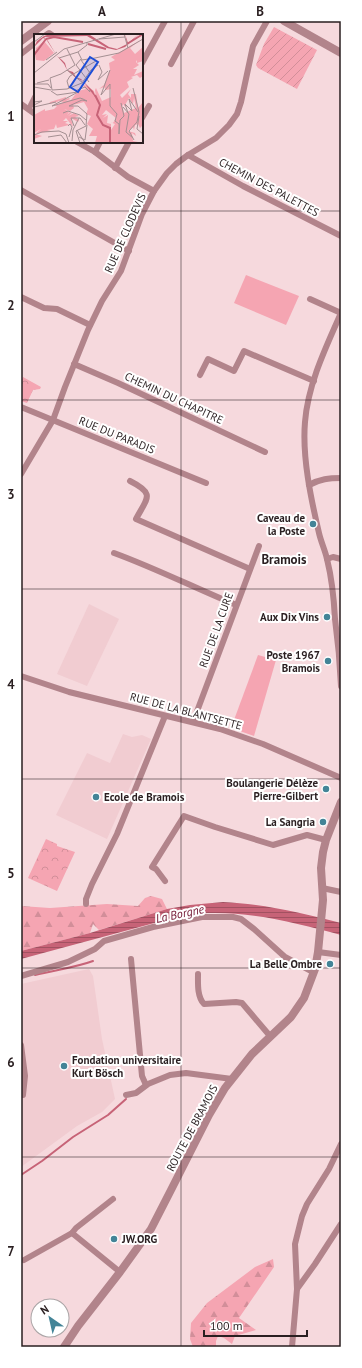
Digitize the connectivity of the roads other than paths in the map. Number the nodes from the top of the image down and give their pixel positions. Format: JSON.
{"nodes":[{"id":1,"x":48,"y":21,"type":"edge"},
{"id":2,"x":164,"y":21,"type":"edge"},
{"id":3,"x":194,"y":21,"type":"edge"},
{"id":4,"x":267,"y":21,"type":"edge"},
{"id":5,"x":284,"y":21,"type":"edge"},
{"id":6,"x":21,"y":41,"type":"edge"},
{"id":7,"x":34,"y":44,"type":"edge"},
{"id":8,"x":341,"y":53,"type":"edge"},
{"id":9,"x":21,"y":54,"type":"edge"},
{"id":10,"x":143,"y":61,"type":"edge"},
{"id":11,"x":171,"y":64,"type":"dead end"},
{"id":12,"x":34,"y":99,"type":"edge"},
{"id":13,"x":21,"y":104,"type":"edge"},
{"id":14,"x":31,"y":105,"type":"dead end"},
{"id":15,"x":149,"y":106,"type":"dead end"},
{"id":16,"x":34,"y":113,"type":"edge"},
{"id":17,"x":143,"y":116,"type":"edge"},
{"id":18,"x":79,"y":143,"type":"edge"},
{"id":19,"x":100,"y":143,"type":"edge"},
{"id":20,"x":128,"y":143,"type":"edge"},
{"id":21,"x":95,"y":152,"type":"junction"},
{"id":22,"x":188,"y":154,"type":"junction"},
{"id":23,"x":115,"y":168,"type":"junction"},
{"id":24,"x":21,"y":190,"type":"edge"},
{"id":25,"x":154,"y":191,"type":"junction"},
{"id":26,"x":341,"y":236,"type":"edge"},
{"id":27,"x":129,"y":251,"type":"junction"},
{"id":28,"x":21,"y":297,"type":"edge"},
{"id":29,"x":310,"y":300,"type":"dead end"},
{"id":30,"x":341,"y":313,"type":"edge"},
{"id":31,"x":90,"y":325,"type":"junction"},
{"id":32,"x":74,"y":364,"type":"junction"},
{"id":33,"x":200,"y":375,"type":"dead end"},
{"id":34,"x":314,"y":381,"type":"junction"},
{"id":35,"x":21,"y":407,"type":"edge"},
{"id":36,"x":53,"y":420,"type":"junction"},
{"id":37,"x":265,"y":452,"type":"dead end"},
{"id":38,"x":21,"y":474,"type":"edge"},
{"id":39,"x":341,"y":478,"type":"edge"},
{"id":40,"x":130,"y":481,"type":"dead end"},
{"id":41,"x":206,"y":483,"type":"dead end"},
{"id":42,"x":309,"y":485,"type":"junction"},
{"id":43,"x":259,"y":546,"type":"dead end"},
{"id":44,"x":114,"y":553,"type":"dead end"},
{"id":45,"x":327,"y":558,"type":"junction"},
{"id":46,"x":341,"y":559,"type":"edge"},
{"id":47,"x":250,"y":569,"type":"junction"},
{"id":48,"x":236,"y":605,"type":"junction"},
{"id":49,"x":21,"y":676,"type":"edge"},
{"id":50,"x":341,"y":686,"type":"edge"},
{"id":51,"x":164,"y":716,"type":"junction"},
{"id":52,"x":193,"y":722,"type":"junction"},
{"id":53,"x":341,"y":778,"type":"edge"},
{"id":54,"x":341,"y":802,"type":"edge"},
{"id":55,"x":326,"y":840,"type":"junction"},
{"id":56,"x":165,"y":880,"type":"dead end"},
{"id":57,"x":322,"y":888,"type":"junction"},
{"id":58,"x":341,"y":892,"type":"edge"},
{"id":59,"x":86,"y":904,"type":"dead end"},
{"id":60,"x":318,"y":952,"type":"junction"},
{"id":61,"x":341,"y":955,"type":"edge"},
{"id":62,"x":131,"y":959,"type":"dead end"},
{"id":63,"x":313,"y":972,"type":"junction"},
{"id":64,"x":198,"y":974,"type":"dead end"},
{"id":65,"x":21,"y":976,"type":"edge"},
{"id":66,"x":270,"y":1036,"type":"junction"},
{"id":67,"x":21,"y":1045,"type":"edge"},
{"id":68,"x":232,"y":1078,"type":"junction"},
{"id":69,"x":146,"y":1084,"type":"junction"},
{"id":70,"x":23,"y":1095,"type":"dead end"},
{"id":71,"x":126,"y":1095,"type":"dead end"},
{"id":72,"x":341,"y":1144,"type":"edge"},
{"id":73,"x":113,"y":1199,"type":"dead end"},
{"id":74,"x":341,"y":1224,"type":"edge"},
{"id":75,"x":72,"y":1233,"type":"junction"},
{"id":76,"x":24,"y":1260,"type":"dead end"},
{"id":77,"x":120,"y":1272,"type":"junction"},
{"id":78,"x":297,"y":1289,"type":"junction"},
{"id":79,"x":64,"y":1347,"type":"edge"},
{"id":80,"x":292,"y":1347,"type":"edge"}],
"edges":[{"from":1,"to":6,"type":"street"},
{"from":2,"to":10,"type":"street"},
{"from":3,"to":11,"type":"street"},
{"from":4,"to":22,"type":"street","name":"RUE DE CLODEVIS"},
{"from":5,"to":8,"type":"street"},
{"from":7,"to":9,"type":"street"},
{"from":12,"to":14,"type":"street"},
{"from":13,"to":16,"type":"street"},
{"from":15,"to":17,"type":"street"},
{"from":18,"to":21,"type":"street"},
{"from":19,"to":21,"type":"street"},
{"from":20,"to":23,"type":"street"},
{"from":21,"to":23,"type":"street"},
{"from":22,"to":25,"type":"street","name":"RUE DE CLODEVIS"},
{"from":22,"to":26,"type":"street","name":"CHEMIN DES PALETTES"},
{"from":23,"to":25,"type":"street"},
{"from":24,"to":27,"type":"street"},
{"from":25,"to":27,"type":"street","name":"RUE DE CLODEVIS"},
{"from":27,"to":31,"type":"street","name":"RUE DE CLODEVIS"},
{"from":28,"to":31,"type":"street"},
{"from":29,"to":30,"type":"street"},
{"from":30,"to":34,"type":"street"},
{"from":31,"to":32,"type":"street","name":"RUE DE CLODEVIS"},
{"from":32,"to":36,"type":"street","name":"RUE DE CLODEVIS"},
{"from":32,"to":37,"type":"street","name":"CHEMIN DU CHAPITRE"},
{"from":33,"to":34,"type":"street"},
{"from":34,"to":42,"type":"street"},
{"from":35,"to":36,"type":"street","name":"RUE DU PARADIS"},
{"from":36,"to":38,"type":"street","name":"RUE DE CLODEVIS"},
{"from":36,"to":41,"type":"street","name":"RUE DU PARADIS"},
{"from":39,"to":42,"type":"street"},
{"from":40,"to":47,"type":"street"},
{"from":42,"to":45,"type":"street"},
{"from":43,"to":47,"type":"street","name":"RUE DE LA CURE"},
{"from":44,"to":48,"type":"street"},
{"from":45,"to":46,"type":"street"},
{"from":45,"to":50,"type":"street"},
{"from":47,"to":48,"type":"street","name":"RUE DE LA CURE"},
{"from":48,"to":52,"type":"street","name":"RUE DE LA CURE"},
{"from":49,"to":51,"type":"street","name":"RUE DE LA BLANTSETTE"},
{"from":51,"to":52,"type":"street","name":"RUE DE LA BLANTSETTE"},
{"from":51,"to":59,"type":"street"},
{"from":52,"to":53,"type":"street","name":"RUE DE LA BLANTSETTE"},
{"from":54,"to":55,"type":"street","name":"ROUTE DE BRAMOIS"},
{"from":55,"to":56,"type":"street"},
{"from":55,"to":57,"type":"street","name":"ROUTE DE BRAMOIS"},
{"from":57,"to":58,"type":"street"},
{"from":57,"to":60,"type":"street","name":"ROUTE DE BRAMOIS"},
{"from":60,"to":61,"type":"street"},
{"from":60,"to":63,"type":"street","name":"ROUTE DE BRAMOIS"},
{"from":62,"to":69,"type":"street"},
{"from":63,"to":65,"type":"street"},
{"from":63,"to":66,"type":"street","name":"ROUTE DE BRAMOIS"},
{"from":64,"to":66,"type":"street"},
{"from":66,"to":68,"type":"street","name":"ROUTE DE BRAMOIS"},
{"from":67,"to":70,"type":"street"},
{"from":68,"to":69,"type":"street"},
{"from":68,"to":77,"type":"street","name":"ROUTE DE BRAMOIS"},
{"from":69,"to":71,"type":"street"},
{"from":72,"to":78,"type":"street"},
{"from":73,"to":75,"type":"street"},
{"from":74,"to":78,"type":"street"},
{"from":75,"to":76,"type":"street"},
{"from":75,"to":77,"type":"street"},
{"from":77,"to":79,"type":"street","name":"ROUTE DE BRAMOIS"},
{"from":78,"to":80,"type":"street"}]}
